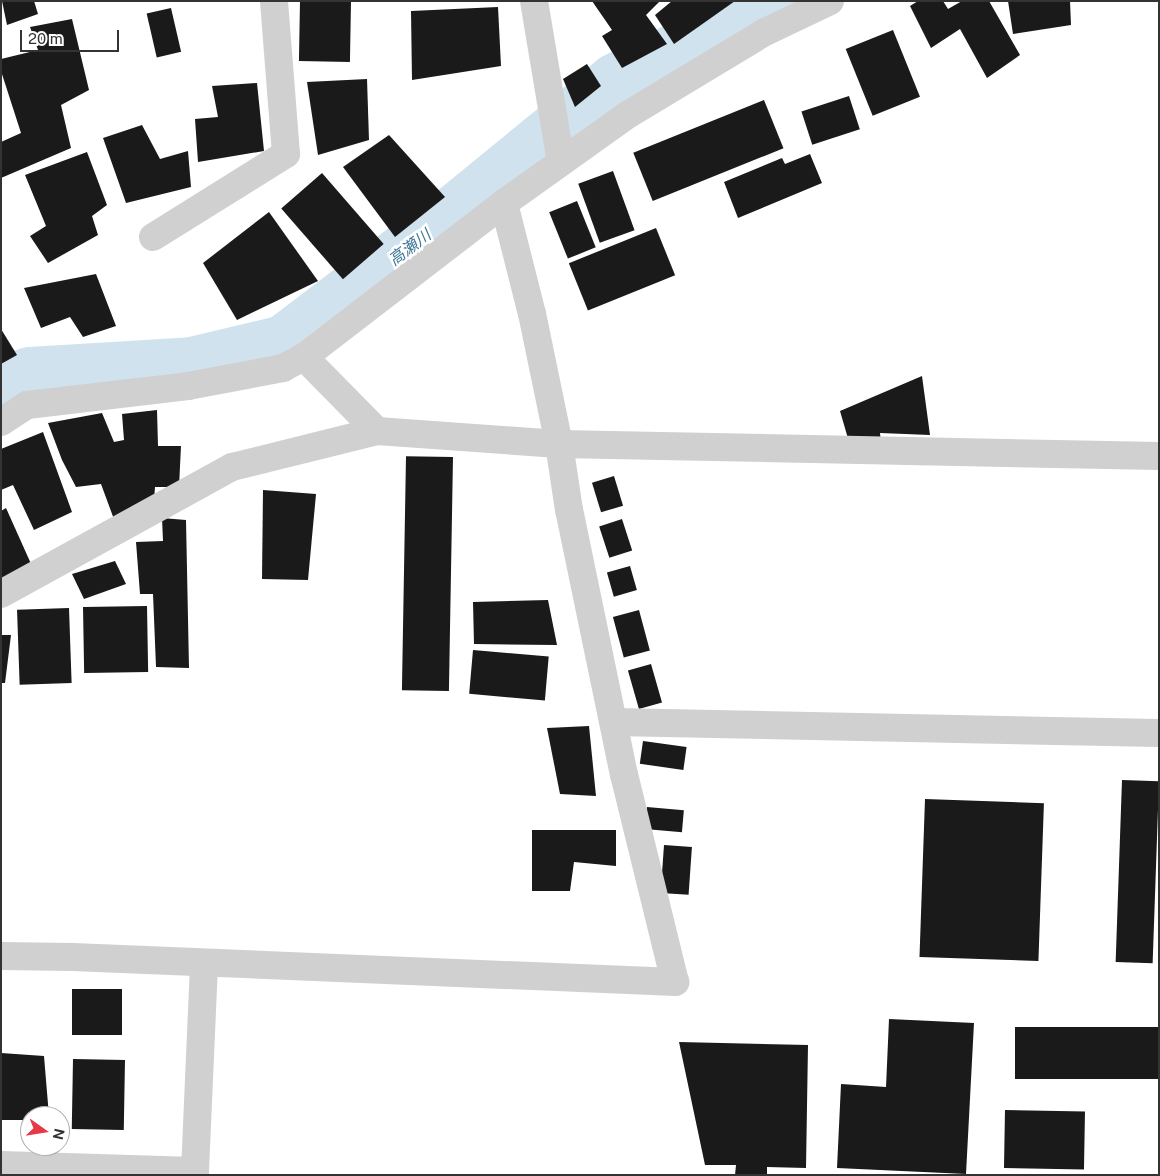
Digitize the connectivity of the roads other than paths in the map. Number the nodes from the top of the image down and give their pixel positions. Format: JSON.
{"nodes":[{"id":1,"x":274,"y":1,"type":"edge"},
{"id":2,"x":534,"y":1,"type":"edge"},
{"id":3,"x":830,"y":1,"type":"edge"},
{"id":4,"x":561,"y":162,"type":"junction"},
{"id":5,"x":504,"y":203,"type":"junction"},
{"id":6,"x":153,"y":237,"type":"dead end"},
{"id":7,"x":304,"y":357,"type":"junction"},
{"id":8,"x":1,"y":422,"type":"edge"},
{"id":9,"x":377,"y":432,"type":"junction"},
{"id":10,"x":559,"y":444,"type":"junction"},
{"id":11,"x":1159,"y":456,"type":"edge"},
{"id":12,"x":1,"y":594,"type":"edge"},
{"id":13,"x":614,"y":722,"type":"junction"},
{"id":14,"x":1159,"y":733,"type":"edge"},
{"id":15,"x":1,"y":956,"type":"edge"},
{"id":16,"x":204,"y":963,"type":"junction"},
{"id":17,"x":1,"y":1165,"type":"edge"}],
"edges":[{"from":1,"to":6,"type":"street"},
{"from":2,"to":4,"type":"street"},
{"from":3,"to":4,"type":"street"},
{"from":4,"to":5,"type":"street"},
{"from":5,"to":7,"type":"street"},
{"from":5,"to":10,"type":"street"},
{"from":7,"to":8,"type":"street"},
{"from":7,"to":9,"type":"street"},
{"from":9,"to":10,"type":"street"},
{"from":9,"to":12,"type":"street"},
{"from":10,"to":11,"type":"street"},
{"from":10,"to":13,"type":"street"},
{"from":13,"to":14,"type":"street"},
{"from":13,"to":16,"type":"street"},
{"from":15,"to":16,"type":"street"},
{"from":16,"to":17,"type":"street"}]}
